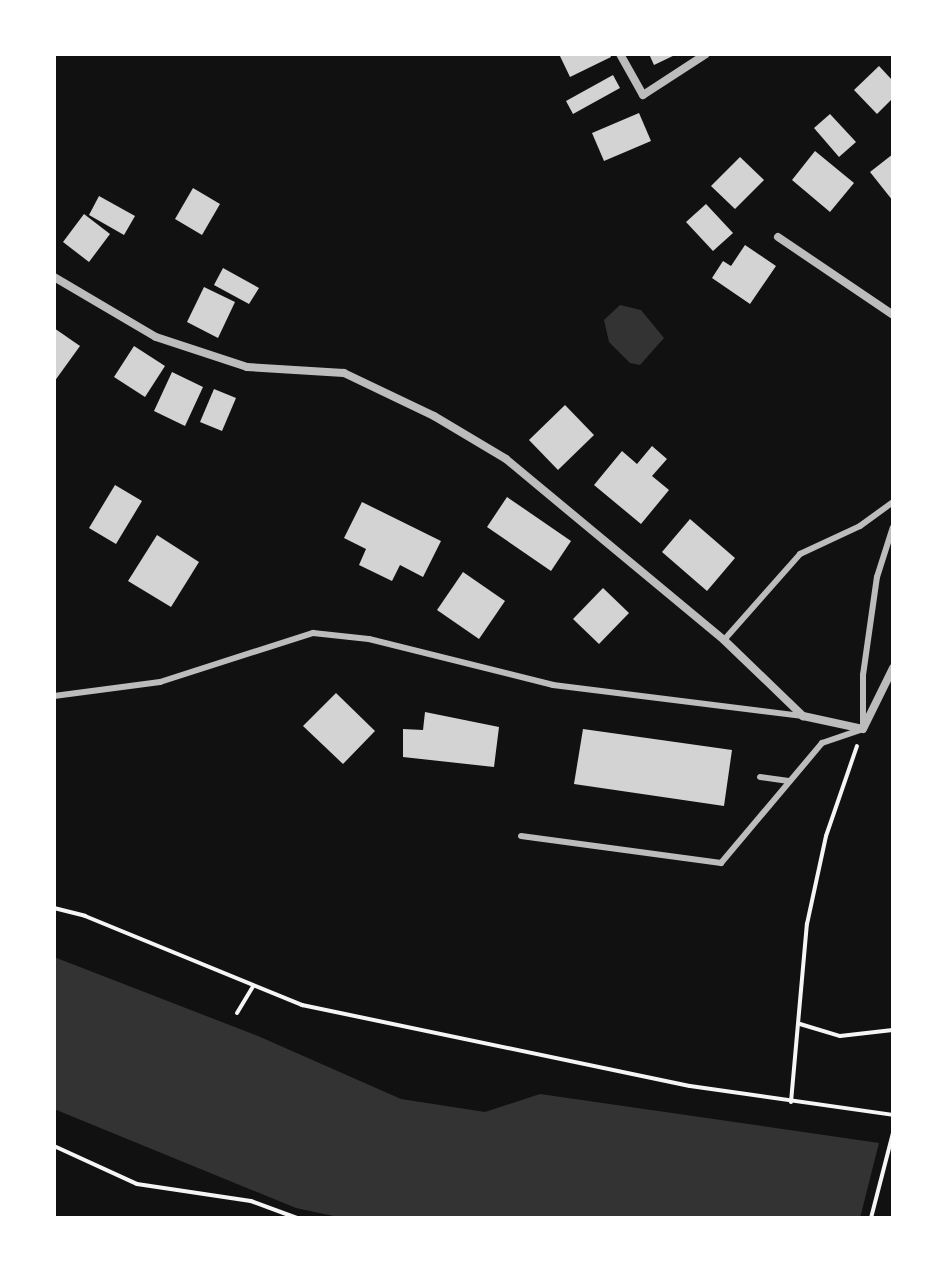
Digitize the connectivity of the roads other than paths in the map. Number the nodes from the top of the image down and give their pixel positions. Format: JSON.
{"nodes":[{"id":1,"x":620,"y":54,"type":"edge"},
{"id":2,"x":706,"y":54,"type":"edge"},
{"id":3,"x":778,"y":237,"type":"dead end"},
{"id":4,"x":54,"y":277,"type":"edge"},
{"id":5,"x":893,"y":315,"type":"edge"},
{"id":6,"x":893,"y":502,"type":"edge"},
{"id":7,"x":893,"y":527,"type":"edge"},
{"id":8,"x":724,"y":640,"type":"junction"},
{"id":9,"x":893,"y":668,"type":"edge"},
{"id":10,"x":54,"y":696,"type":"edge"},
{"id":11,"x":803,"y":716,"type":"junction"},
{"id":12,"x":863,"y":729,"type":"junction"},
{"id":13,"x":760,"y":777,"type":"dead end"},
{"id":14,"x":789,"y":781,"type":"junction"},
{"id":15,"x":521,"y":836,"type":"dead end"}],
"edges":[{"from":1,"to":2,"type":"street"},
{"from":3,"to":5,"type":"street"},
{"from":4,"to":8,"type":"street"},
{"from":6,"to":8,"type":"lane"},
{"from":7,"to":12,"type":"lane"},
{"from":8,"to":11,"type":"street"},
{"from":9,"to":12,"type":"street"},
{"from":10,"to":11,"type":"lane"},
{"from":11,"to":12,"type":"street"},
{"from":12,"to":14,"type":"lane"},
{"from":13,"to":14,"type":"lane"},
{"from":14,"to":15,"type":"lane"}]}
